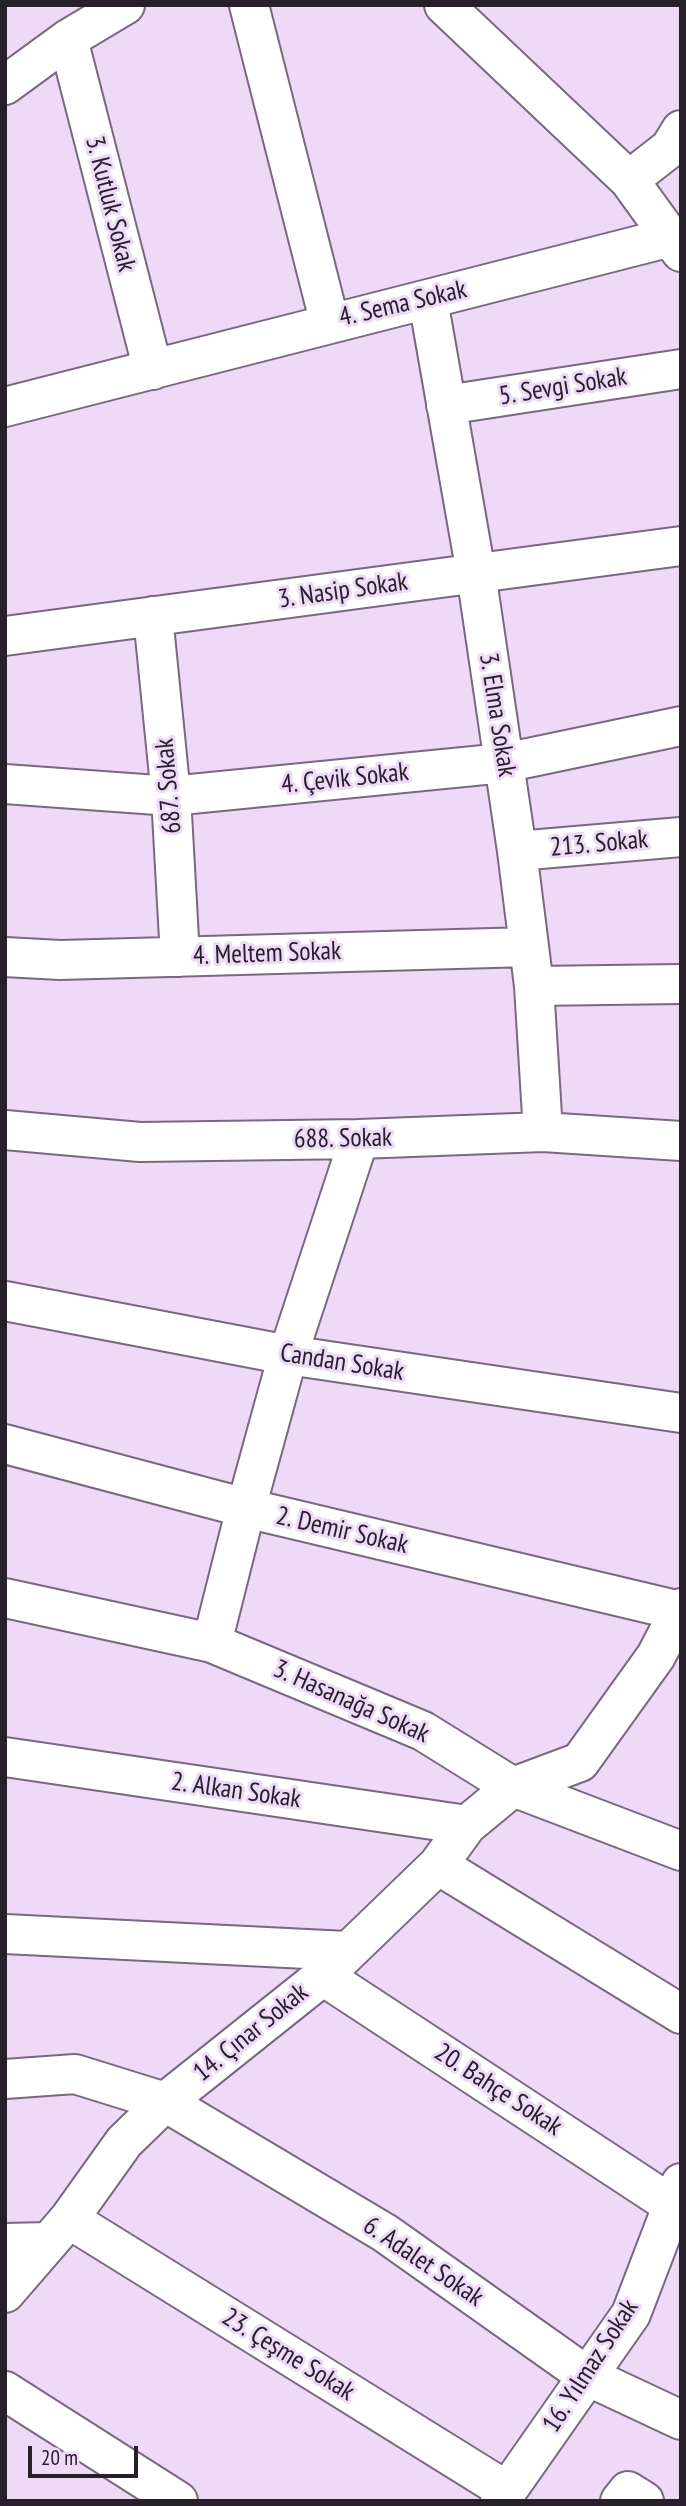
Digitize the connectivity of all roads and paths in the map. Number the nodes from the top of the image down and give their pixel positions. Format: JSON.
{"nodes":[{"id":1,"x":125,"y":5,"type":"edge"},
{"id":2,"x":249,"y":5,"type":"edge"},
{"id":3,"x":444,"y":5,"type":"edge"},
{"id":4,"x":68,"y":39,"type":"junction"},
{"id":5,"x":5,"y":85,"type":"edge"},
{"id":6,"x":681,"y":130,"type":"edge"},
{"id":7,"x":629,"y":180,"type":"junction"},
{"id":8,"x":676,"y":244,"type":"edge"},
{"id":9,"x":428,"y":300,"type":"junction"},
{"id":10,"x":330,"y":324,"type":"junction"},
{"id":11,"x":681,"y":369,"type":"edge"},
{"id":12,"x":153,"y":370,"type":"junction"},
{"id":13,"x":446,"y":405,"type":"junction"},
{"id":14,"x":5,"y":407,"type":"edge"},
{"id":15,"x":681,"y":546,"type":"edge"},
{"id":16,"x":476,"y":573,"type":"junction"},
{"id":17,"x":153,"y":616,"type":"junction"},
{"id":18,"x":5,"y":636,"type":"edge"},
{"id":19,"x":681,"y":726,"type":"edge"},
{"id":20,"x":504,"y":762,"type":"junction"},
{"id":21,"x":5,"y":785,"type":"edge"},
{"id":22,"x":171,"y":796,"type":"junction"},
{"id":23,"x":681,"y":837,"type":"edge"},
{"id":24,"x":517,"y":851,"type":"junction"},
{"id":25,"x":529,"y":947,"type":"junction"},
{"id":26,"x":5,"y":957,"type":"edge"},
{"id":27,"x":180,"y":957,"type":"junction"},
{"id":28,"x":681,"y":984,"type":"edge"},
{"id":29,"x":534,"y":986,"type":"junction"},
{"id":30,"x":5,"y":1130,"type":"edge"},
{"id":31,"x":543,"y":1132,"type":"junction"},
{"id":32,"x":359,"y":1139,"type":"junction"},
{"id":33,"x":681,"y":1141,"type":"edge"},
{"id":34,"x":5,"y":1301,"type":"edge"},
{"id":35,"x":288,"y":1355,"type":"junction"},
{"id":36,"x":681,"y":1413,"type":"edge"},
{"id":37,"x":5,"y":1444,"type":"edge"},
{"id":38,"x":246,"y":1508,"type":"junction"},
{"id":39,"x":5,"y":1598,"type":"edge"},
{"id":40,"x":680,"y":1610,"type":"edge"},
{"id":41,"x":212,"y":1643,"type":"junction"},
{"id":42,"x":669,"y":1660,"type":"edge"},
{"id":43,"x":5,"y":1757,"type":"edge"},
{"id":44,"x":513,"y":1787,"type":"junction"},
{"id":45,"x":467,"y":1825,"type":"junction"},
{"id":46,"x":681,"y":1851,"type":"edge"},
{"id":47,"x":438,"y":1865,"type":"junction"},
{"id":48,"x":5,"y":1934,"type":"edge"},
{"id":49,"x":335,"y":1963,"type":"junction"},
{"id":50,"x":681,"y":2014,"type":"edge"},
{"id":51,"x":5,"y":2079,"type":"edge"},
{"id":52,"x":165,"y":2102,"type":"junction"},
{"id":53,"x":677,"y":2194,"type":"edge"},
{"id":54,"x":59,"y":2230,"type":"junction"},
{"id":55,"x":5,"y":2243,"type":"edge"},
{"id":56,"x":5,"y":2293,"type":"edge"},
{"id":57,"x":587,"y":2376,"type":"junction"},
{"id":58,"x":5,"y":2391,"type":"edge"},
{"id":59,"x":681,"y":2420,"type":"edge"},
{"id":60,"x":503,"y":2496,"type":"edge"},
{"id":61,"x":178,"y":2501,"type":"edge"},
{"id":62,"x":620,"y":2501,"type":"edge"},
{"id":63,"x":644,"y":2501,"type":"edge"}],
"edges":[{"from":1,"to":4,"type":"street"},
{"from":2,"to":10,"type":"street","name":"4. Sema Sokak"},
{"from":3,"to":7,"type":"street"},
{"from":4,"to":5,"type":"street"},
{"from":4,"to":12,"type":"street","name":"3. Kutluk Sokak"},
{"from":6,"to":7,"type":"street"},
{"from":7,"to":8,"type":"street"},
{"from":8,"to":9,"type":"street","name":"4. Sema Sokak"},
{"from":9,"to":10,"type":"street","name":"4. Sema Sokak"},
{"from":9,"to":13,"type":"street","name":"3. Elma Sokak"},
{"from":10,"to":12,"type":"street"},
{"from":11,"to":13,"type":"street","name":"5. Sevgi Sokak"},
{"from":12,"to":14,"type":"street"},
{"from":13,"to":16,"type":"street","name":"3. Elma Sokak"},
{"from":15,"to":16,"type":"street","name":"3. Nasip Sokak"},
{"from":16,"to":17,"type":"street","name":"3. Nasip Sokak"},
{"from":16,"to":20,"type":"street","name":"3. Elma Sokak"},
{"from":17,"to":18,"type":"street","name":"3. Nasip Sokak"},
{"from":17,"to":22,"type":"street","name":"687. Sokak"},
{"from":19,"to":20,"type":"street","name":"4. Çevik Sokak"},
{"from":20,"to":22,"type":"street","name":"4. Çevik Sokak"},
{"from":20,"to":24,"type":"street","name":"3. Elma Sokak"},
{"from":21,"to":22,"type":"street","name":"4. Çevik Sokak"},
{"from":22,"to":27,"type":"street","name":"687. Sokak"},
{"from":23,"to":24,"type":"street","name":"213. Sokak"},
{"from":24,"to":25,"type":"street","name":"3. Elma Sokak"},
{"from":25,"to":27,"type":"street","name":"4. Meltem Sokak"},
{"from":25,"to":29,"type":"street","name":"3. Elma Sokak"},
{"from":26,"to":27,"type":"street","name":"4. Meltem Sokak"},
{"from":28,"to":29,"type":"street"},
{"from":29,"to":31,"type":"street","name":"3. Elma Sokak"},
{"from":30,"to":32,"type":"street","name":"688. Sokak"},
{"from":31,"to":32,"type":"street","name":"688. Sokak"},
{"from":31,"to":33,"type":"street","name":"688. Sokak"},
{"from":32,"to":35,"type":"street"},
{"from":34,"to":35,"type":"street","name":"Candan Sokak"},
{"from":35,"to":36,"type":"street","name":"Candan Sokak"},
{"from":35,"to":38,"type":"street"},
{"from":37,"to":38,"type":"street","name":"2. Demir Sokak"},
{"from":38,"to":40,"type":"street","name":"2. Demir Sokak"},
{"from":38,"to":41,"type":"street"},
{"from":39,"to":41,"type":"street","name":"3. Hasanağa Sokak"},
{"from":40,"to":42,"type":"street","name":"14. Çınar Sokak"},
{"from":41,"to":44,"type":"street","name":"3. Hasanağa Sokak"},
{"from":42,"to":44,"type":"street","name":"14. Çınar Sokak"},
{"from":43,"to":45,"type":"street","name":"2. Alkan Sokak"},
{"from":44,"to":45,"type":"street","name":"14. Çınar Sokak"},
{"from":44,"to":46,"type":"street","name":"3. Hasanağa Sokak"},
{"from":45,"to":47,"type":"street","name":"14. Çınar Sokak"},
{"from":47,"to":49,"type":"street","name":"14. Çınar Sokak"},
{"from":47,"to":50,"type":"street"},
{"from":48,"to":49,"type":"street"},
{"from":49,"to":52,"type":"street","name":"14. Çınar Sokak"},
{"from":49,"to":53,"type":"street","name":"20. Bahçe Sokak"},
{"from":51,"to":52,"type":"street","name":"6. Adalet Sokak"},
{"from":52,"to":54,"type":"street","name":"14. Çınar Sokak"},
{"from":52,"to":57,"type":"street","name":"6. Adalet Sokak"},
{"from":53,"to":57,"type":"street","name":"16. Yılmaz Sokak"},
{"from":54,"to":55,"type":"street"},
{"from":54,"to":56,"type":"street","name":"14. Çınar Sokak"},
{"from":54,"to":60,"type":"street","name":"23. Çeşme Sokak"},
{"from":57,"to":59,"type":"street","name":"6. Adalet Sokak"},
{"from":57,"to":60,"type":"street","name":"16. Yılmaz Sokak"},
{"from":58,"to":61,"type":"street"},
{"from":62,"to":63,"type":"street"}]}
